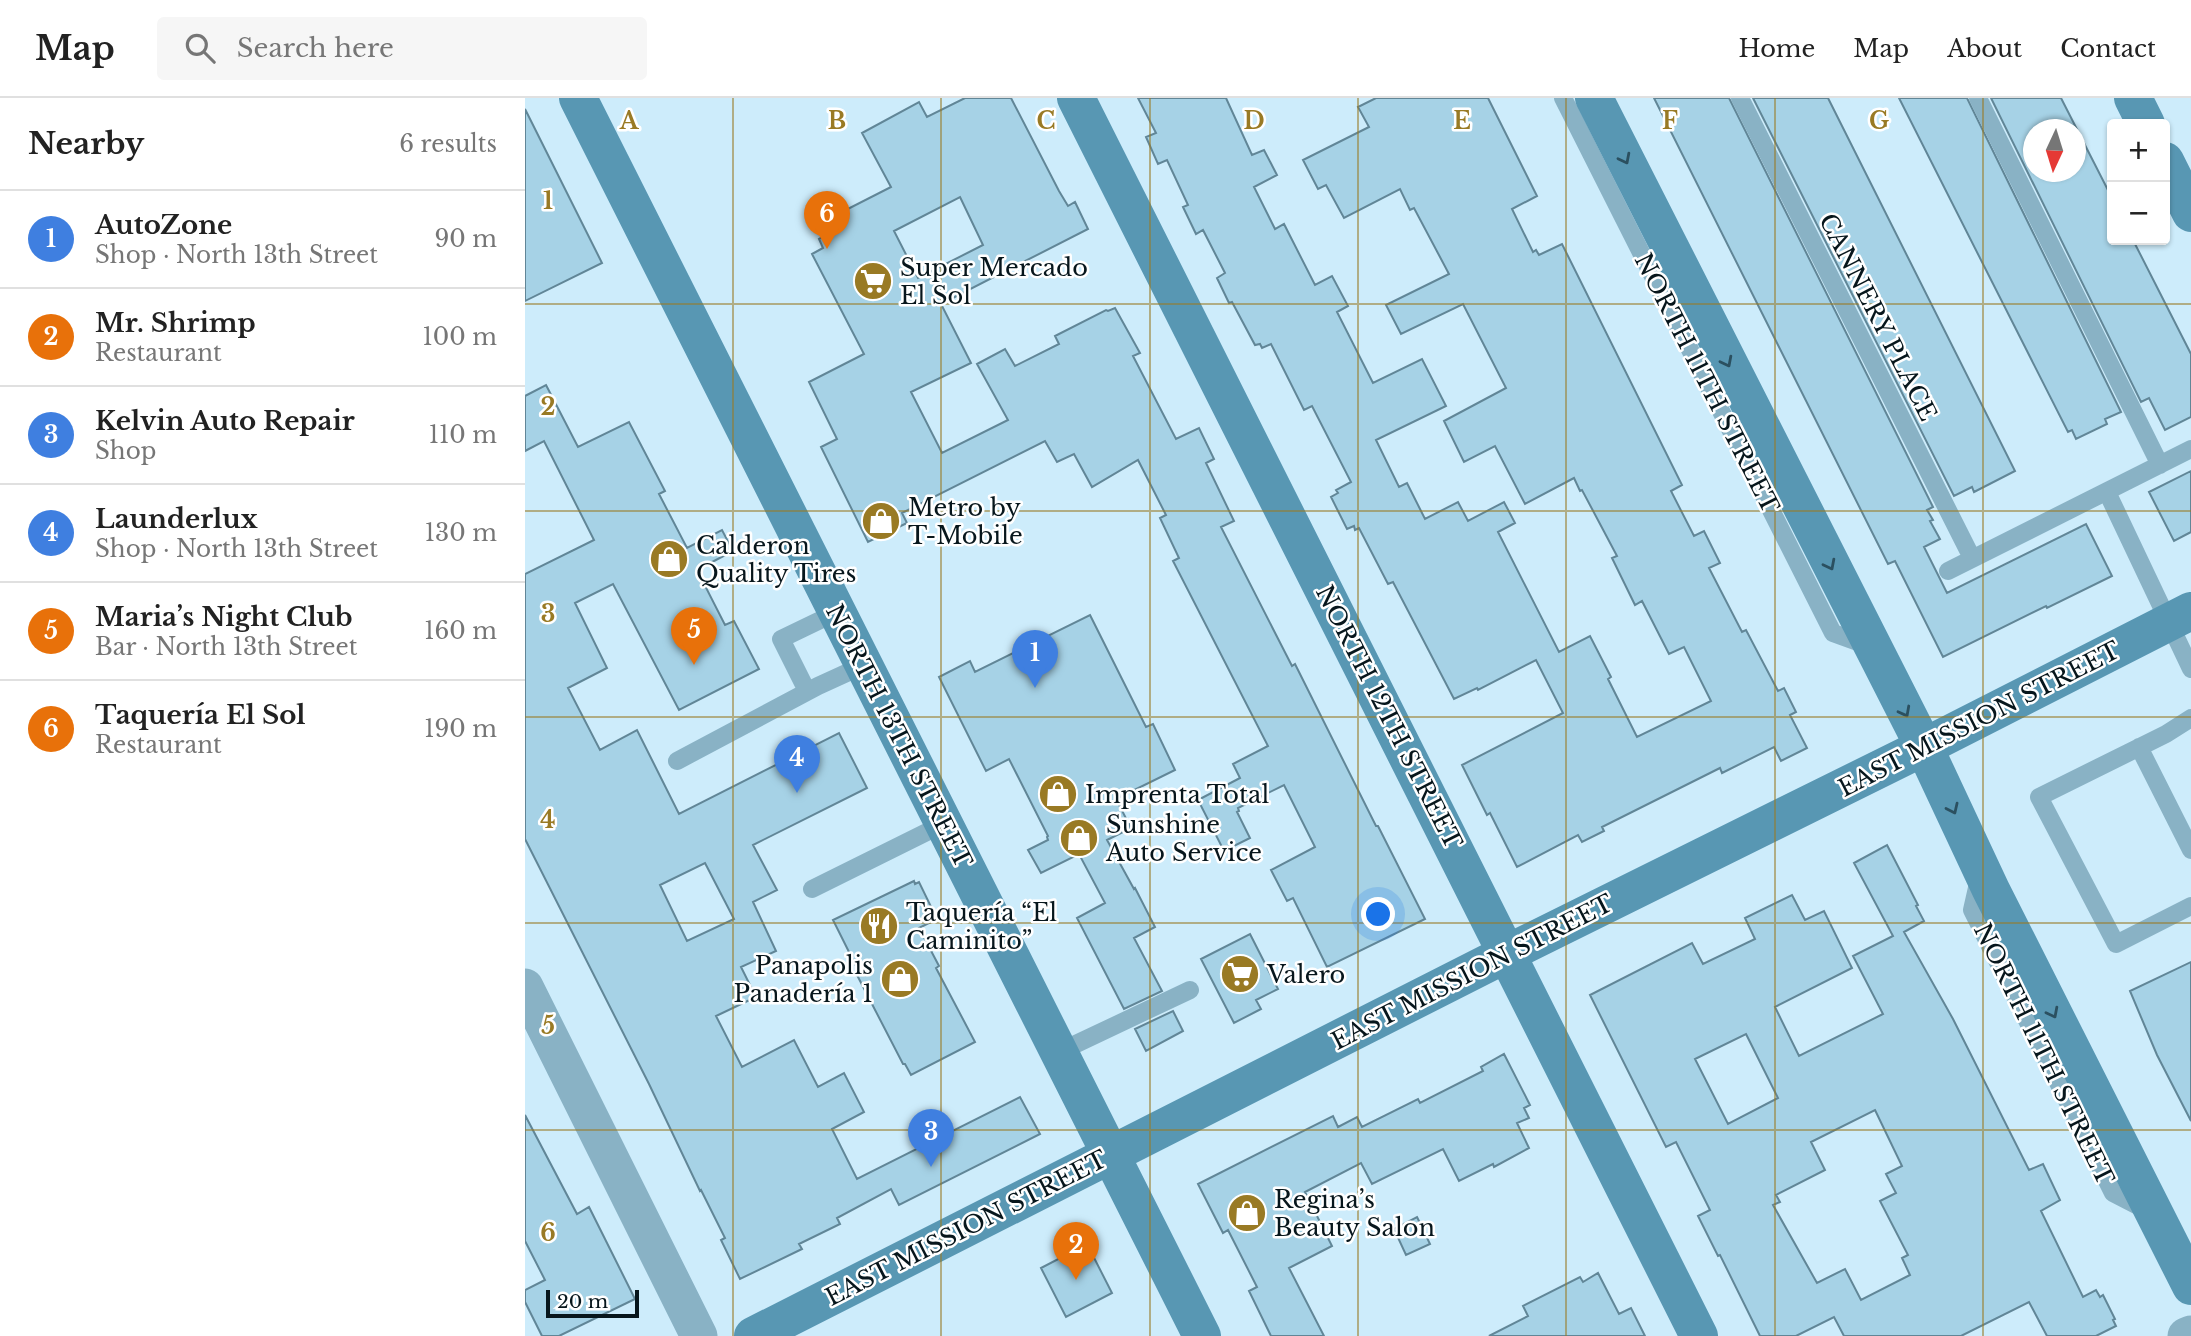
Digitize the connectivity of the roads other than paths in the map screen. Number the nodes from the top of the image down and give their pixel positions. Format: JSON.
{"nodes":[{"id":1,"x":578,"y":98,"type":"edge"},
{"id":2,"x":1076,"y":98,"type":"edge"},
{"id":3,"x":1563,"y":98,"type":"edge"},
{"id":4,"x":1594,"y":98,"type":"edge"},
{"id":5,"x":1740,"y":98,"type":"edge"},
{"id":6,"x":1978,"y":98,"type":"edge"},
{"id":7,"x":2133,"y":98,"type":"edge"},
{"id":8,"x":2144,"y":119,"type":"edge"},
{"id":9,"x":2170,"y":171,"type":"edge"},
{"id":10,"x":2191,"y":213,"type":"edge"},
{"id":11,"x":2191,"y":449,"type":"edge"},
{"id":12,"x":2160,"y":465,"type":"junction"},
{"id":13,"x":2107,"y":492,"type":"junction"},
{"id":14,"x":1972,"y":558,"type":"junction"},
{"id":15,"x":1948,"y":571,"type":"dead end"},
{"id":16,"x":837,"y":612,"type":"junction"},
{"id":17,"x":2181,"y":616,"type":"edge"},
{"id":18,"x":1871,"y":646,"type":"junction"},
{"id":19,"x":863,"y":665,"type":"junction"},
{"id":20,"x":2191,"y":669,"type":"edge"},
{"id":21,"x":807,"y":691,"type":"junction"},
{"id":22,"x":2191,"y":718,"type":"edge"},
{"id":23,"x":1924,"y":747,"type":"junction"},
{"id":24,"x":2139,"y":747,"type":"junction"},
{"id":25,"x":677,"y":761,"type":"dead end"},
{"id":26,"x":943,"y":824,"type":"junction"},
{"id":27,"x":2191,"y":850,"type":"edge"},
{"id":28,"x":813,"y":889,"type":"dead end"},
{"id":29,"x":2191,"y":906,"type":"edge"},
{"id":30,"x":1508,"y":953,"type":"junction"},
{"id":31,"x":525,"y":988,"type":"edge"},
{"id":32,"x":1191,"y":990,"type":"dead end"},
{"id":33,"x":1059,"y":1052,"type":"junction"},
{"id":34,"x":1111,"y":1155,"type":"junction"},
{"id":35,"x":2191,"y":1286,"type":"edge"},
{"id":36,"x":2191,"y":1334,"type":"edge"},
{"id":37,"x":699,"y":1336,"type":"edge"},
{"id":38,"x":753,"y":1336,"type":"edge"},
{"id":39,"x":1202,"y":1336,"type":"edge"},
{"id":40,"x":1699,"y":1336,"type":"edge"},
{"id":41,"x":2186,"y":1336,"type":"edge"}],
"edges":[{"from":1,"to":16,"type":"street","name":"NORTH 13TH STREET"},
{"from":2,"to":30,"type":"street","name":"NORTH 12TH STREET"},
{"from":3,"to":18,"type":"lane","name":"NORTH 11TH STREET"},
{"from":4,"to":18,"type":"street","name":"NORTH 11TH STREET","one_way":true},
{"from":5,"to":14,"type":"lane","name":"CANNERY PLACE"},
{"from":6,"to":12,"type":"lane"},
{"from":7,"to":8,"type":"street"},
{"from":9,"to":10,"type":"street"},
{"from":11,"to":12,"type":"lane"},
{"from":12,"to":13,"type":"lane"},
{"from":13,"to":14,"type":"lane"},
{"from":13,"to":17,"type":"lane"},
{"from":14,"to":15,"type":"lane"},
{"from":16,"to":19,"type":"street","name":"NORTH 13TH STREET"},
{"from":16,"to":21,"type":"lane"},
{"from":17,"to":20,"type":"lane"},
{"from":17,"to":23,"type":"street","name":"EAST MISSION STREET"},
{"from":18,"to":23,"type":"street","name":"NORTH 11TH STREET","one_way":true},
{"from":19,"to":21,"type":"lane"},
{"from":19,"to":26,"type":"street","name":"NORTH 13TH STREET"},
{"from":21,"to":25,"type":"lane"},
{"from":22,"to":24,"type":"lane"},
{"from":23,"to":30,"type":"street","name":"EAST MISSION STREET"},
{"from":23,"to":35,"type":"street","name":"NORTH 11TH STREET","one_way":true},
{"from":24,"to":27,"type":"lane"},
{"from":24,"to":29,"type":"lane"},
{"from":26,"to":28,"type":"lane"},
{"from":26,"to":33,"type":"street","name":"NORTH 13TH STREET"},
{"from":30,"to":34,"type":"street","name":"EAST MISSION STREET"},
{"from":30,"to":40,"type":"street","name":"NORTH 12TH STREET"},
{"from":31,"to":37,"type":"street"},
{"from":32,"to":33,"type":"lane"},
{"from":33,"to":34,"type":"street","name":"NORTH 13TH STREET"},
{"from":34,"to":38,"type":"street","name":"EAST MISSION STREET"},
{"from":34,"to":39,"type":"street","name":"NORTH 13TH STREET"},
{"from":36,"to":41,"type":"street"}]}
